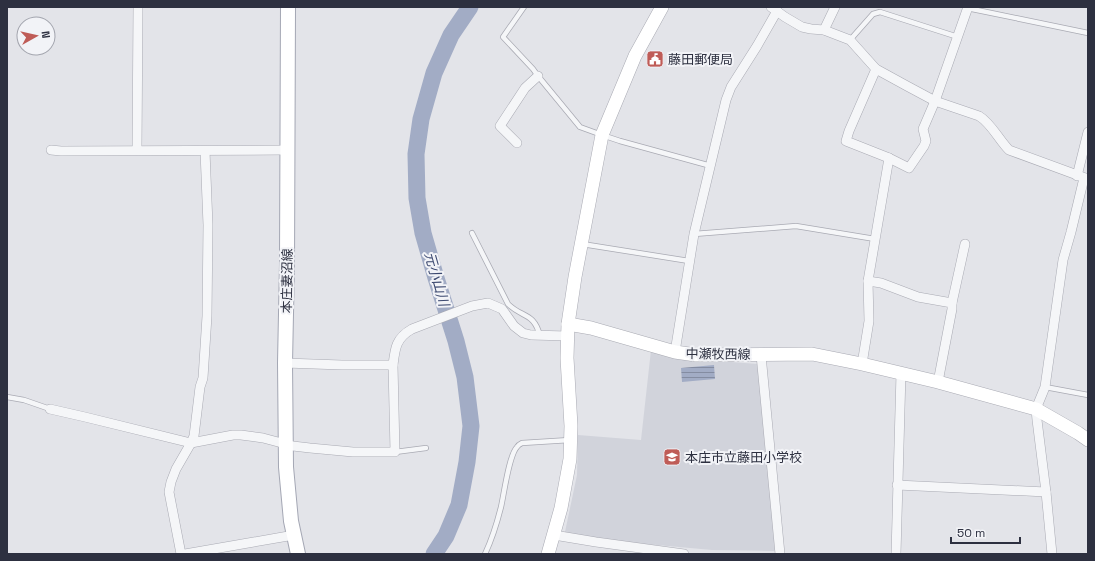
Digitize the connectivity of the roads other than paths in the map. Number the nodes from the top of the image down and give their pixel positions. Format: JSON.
{"nodes":[{"id":1,"x":138,"y":7,"type":"edge"},
{"id":2,"x":288,"y":7,"type":"edge"},
{"id":3,"x":524,"y":7,"type":"edge"},
{"id":4,"x":662,"y":7,"type":"edge"},
{"id":5,"x":835,"y":7,"type":"edge"},
{"id":6,"x":968,"y":7,"type":"edge"},
{"id":7,"x":774,"y":9,"type":"edge"},
{"id":8,"x":824,"y":30,"type":"junction"},
{"id":9,"x":1088,"y":33,"type":"edge"},
{"id":10,"x":958,"y":37,"type":"junction"},
{"id":11,"x":850,"y":40,"type":"junction"},
{"id":12,"x":876,"y":69,"type":"junction"},
{"id":13,"x":538,"y":76,"type":"junction"},
{"id":14,"x":935,"y":101,"type":"junction"},
{"id":15,"x":1088,"y":132,"type":"edge"},
{"id":16,"x":602,"y":135,"type":"junction"},
{"id":17,"x":517,"y":144,"type":"dead end"},
{"id":18,"x":51,"y":150,"type":"dead end"},
{"id":19,"x":137,"y":150,"type":"junction"},
{"id":20,"x":287,"y":150,"type":"junction"},
{"id":21,"x":205,"y":151,"type":"junction"},
{"id":22,"x":888,"y":158,"type":"junction"},
{"id":23,"x":711,"y":166,"type":"junction"},
{"id":24,"x":1083,"y":177,"type":"edge"},
{"id":25,"x":472,"y":233,"type":"dead end"},
{"id":26,"x":694,"y":234,"type":"junction"},
{"id":27,"x":875,"y":239,"type":"junction"},
{"id":28,"x":582,"y":244,"type":"junction"},
{"id":29,"x":965,"y":244,"type":"dead end"},
{"id":30,"x":690,"y":261,"type":"junction"},
{"id":31,"x":868,"y":281,"type":"junction"},
{"id":32,"x":952,"y":303,"type":"junction"},
{"id":33,"x":568,"y":330,"type":"junction"},
{"id":34,"x":540,"y":336,"type":"junction"},
{"id":35,"x":675,"y":352,"type":"junction"},
{"id":36,"x":761,"y":355,"type":"junction"},
{"id":37,"x":285,"y":363,"type":"junction"},
{"id":38,"x":862,"y":364,"type":"junction"},
{"id":39,"x":393,"y":365,"type":"junction"},
{"id":40,"x":901,"y":374,"type":"junction"},
{"id":41,"x":938,"y":382,"type":"junction"},
{"id":42,"x":1045,"y":387,"type":"junction"},
{"id":43,"x":1088,"y":395,"type":"edge"},
{"id":44,"x":7,"y":397,"type":"edge"},
{"id":45,"x":50,"y":409,"type":"joint"},
{"id":46,"x":1036,"y":409,"type":"junction"},
{"id":47,"x":572,"y":440,"type":"junction"},
{"id":48,"x":1088,"y":440,"type":"edge"},
{"id":49,"x":191,"y":443,"type":"junction"},
{"id":50,"x":286,"y":444,"type":"junction"},
{"id":51,"x":426,"y":448,"type":"dead end"},
{"id":52,"x":394,"y":452,"type":"junction"},
{"id":53,"x":897,"y":485,"type":"junction"},
{"id":54,"x":1046,"y":492,"type":"junction"},
{"id":55,"x":294,"y":535,"type":"junction"},
{"id":56,"x":554,"y":535,"type":"junction"},
{"id":57,"x":181,"y":554,"type":"edge"},
{"id":58,"x":185,"y":554,"type":"edge"},
{"id":59,"x":298,"y":554,"type":"edge"},
{"id":60,"x":485,"y":554,"type":"edge"},
{"id":61,"x":548,"y":554,"type":"edge"},
{"id":62,"x":684,"y":554,"type":"edge"},
{"id":63,"x":780,"y":554,"type":"edge"},
{"id":64,"x":896,"y":554,"type":"edge"},
{"id":65,"x":1052,"y":554,"type":"edge"}],
"edges":[{"from":1,"to":19,"type":"street"},
{"from":2,"to":20,"type":"main road","name":"本庄妻沼線"},
{"from":3,"to":13,"type":"lane"},
{"from":4,"to":16,"type":"main road"},
{"from":5,"to":8,"type":"street"},
{"from":6,"to":9,"type":"lane"},
{"from":6,"to":10,"type":"street"},
{"from":7,"to":8,"type":"street"},
{"from":7,"to":23,"type":"street"},
{"from":8,"to":11,"type":"street"},
{"from":10,"to":11,"type":"lane"},
{"from":10,"to":14,"type":"street"},
{"from":11,"to":12,"type":"street"},
{"from":12,"to":14,"type":"street"},
{"from":12,"to":22,"type":"street"},
{"from":13,"to":16,"type":"lane"},
{"from":13,"to":17,"type":"street"},
{"from":14,"to":22,"type":"street"},
{"from":14,"to":24,"type":"street"},
{"from":15,"to":24,"type":"street"},
{"from":16,"to":23,"type":"lane"},
{"from":16,"to":28,"type":"main road"},
{"from":18,"to":19,"type":"street"},
{"from":19,"to":21,"type":"street"},
{"from":20,"to":21,"type":"street"},
{"from":20,"to":37,"type":"main road","name":"本庄妻沼線"},
{"from":21,"to":49,"type":"street"},
{"from":22,"to":27,"type":"street"},
{"from":23,"to":26,"type":"street"},
{"from":24,"to":42,"type":"street"},
{"from":25,"to":34,"type":"lane"},
{"from":26,"to":27,"type":"lane"},
{"from":26,"to":30,"type":"street"},
{"from":27,"to":31,"type":"street"},
{"from":28,"to":30,"type":"lane"},
{"from":28,"to":33,"type":"main road"},
{"from":29,"to":32,"type":"street"},
{"from":30,"to":35,"type":"street"},
{"from":31,"to":32,"type":"street"},
{"from":31,"to":38,"type":"street"},
{"from":32,"to":41,"type":"street"},
{"from":33,"to":34,"type":"street"},
{"from":33,"to":35,"type":"main road","name":"中瀬牧西線"},
{"from":33,"to":47,"type":"main road"},
{"from":34,"to":39,"type":"street"},
{"from":35,"to":36,"type":"main road","name":"中瀬牧西線"},
{"from":36,"to":38,"type":"main road","name":"中瀬牧西線"},
{"from":36,"to":63,"type":"street"},
{"from":37,"to":39,"type":"street"},
{"from":37,"to":50,"type":"main road","name":"本庄妻沼線"},
{"from":38,"to":40,"type":"main road","name":"中瀬牧西線"},
{"from":39,"to":52,"type":"street"},
{"from":40,"to":41,"type":"main road","name":"中瀬牧西線"},
{"from":40,"to":53,"type":"street"},
{"from":41,"to":46,"type":"main road","name":"中瀬牧西線"},
{"from":42,"to":43,"type":"lane"},
{"from":42,"to":46,"type":"street"},
{"from":44,"to":45,"type":"lane"},
{"from":45,"to":49,"type":"street"},
{"from":46,"to":48,"type":"main road","name":"中瀬牧西線"},
{"from":46,"to":54,"type":"street"},
{"from":47,"to":56,"type":"main road"},
{"from":47,"to":60,"type":"lane"},
{"from":49,"to":50,"type":"street"},
{"from":49,"to":57,"type":"street"},
{"from":50,"to":52,"type":"street"},
{"from":50,"to":55,"type":"main road","name":"本庄妻沼線"},
{"from":51,"to":52,"type":"lane"},
{"from":53,"to":54,"type":"street"},
{"from":53,"to":64,"type":"street"},
{"from":54,"to":65,"type":"street"},
{"from":55,"to":58,"type":"street"},
{"from":55,"to":59,"type":"main road","name":"本庄妻沼線"},
{"from":56,"to":61,"type":"main road"},
{"from":56,"to":62,"type":"street"}]}
